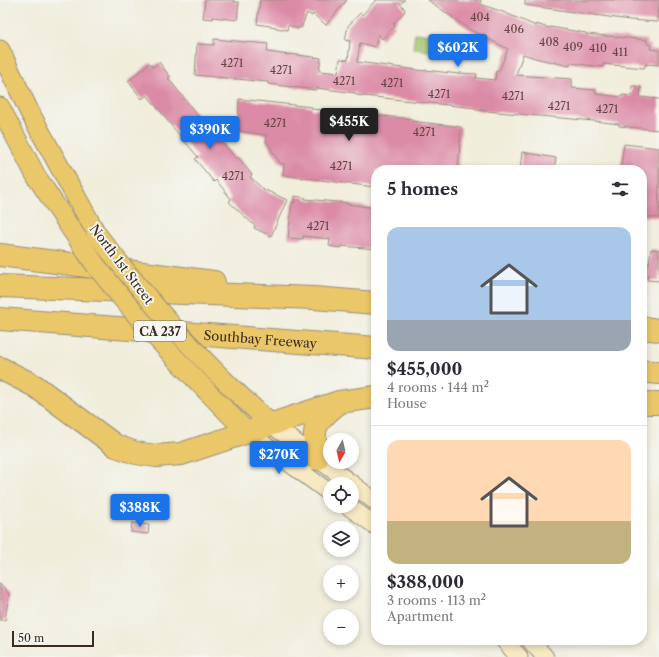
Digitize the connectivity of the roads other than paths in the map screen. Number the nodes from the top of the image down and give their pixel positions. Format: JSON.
{"nodes":[{"id":1,"x":0,"y":50,"type":"edge"},
{"id":2,"x":0,"y":107,"type":"edge"},
{"id":3,"x":0,"y":255,"type":"edge"},
{"id":4,"x":0,"y":286,"type":"edge"},
{"id":5,"x":347,"y":300,"type":"junction"},
{"id":6,"x":371,"y":302,"type":"edge"},
{"id":7,"x":0,"y":320,"type":"edge"},
{"id":8,"x":647,"y":329,"type":"edge"},
{"id":9,"x":659,"y":330,"type":"edge"},
{"id":10,"x":371,"y":348,"type":"edge"},
{"id":11,"x":0,"y":368,"type":"edge"},
{"id":12,"x":647,"y":372,"type":"edge"},
{"id":13,"x":659,"y":373,"type":"edge"},
{"id":14,"x":371,"y":398,"type":"edge"},
{"id":15,"x":339,"y":402,"type":"junction"},
{"id":16,"x":647,"y":403,"type":"edge"},
{"id":17,"x":659,"y":403,"type":"edge"},
{"id":18,"x":272,"y":425,"type":"junction"},
{"id":19,"x":247,"y":432,"type":"junction"},
{"id":20,"x":317,"y":458,"type":"junction"},
{"id":21,"x":343,"y":477,"type":"edge"},
{"id":22,"x":323,"y":488,"type":"edge"},
{"id":23,"x":359,"y":489,"type":"edge"},
{"id":24,"x":371,"y":498,"type":"edge"},
{"id":25,"x":358,"y":513,"type":"edge"},
{"id":26,"x":371,"y":522,"type":"edge"},
{"id":27,"x":509,"y":645,"type":"edge"},
{"id":28,"x":534,"y":645,"type":"edge"},
{"id":29,"x":520,"y":657,"type":"edge"},
{"id":30,"x":545,"y":657,"type":"edge"}],
"edges":[{"from":1,"to":18,"type":"main road","name":"North 1st Street","bridge":true},
{"from":2,"to":19,"type":"main road","name":"North 1st Street","bridge":true},
{"from":3,"to":5,"type":"highway"},
{"from":4,"to":5,"type":"highway"},
{"from":5,"to":6,"type":"highway"},
{"from":7,"to":10,"type":"highway","name":"Southbay Freeway","number":"CA 237"},
{"from":8,"to":9,"type":"highway"},
{"from":11,"to":19,"type":"highway"},
{"from":12,"to":13,"type":"highway"},
{"from":14,"to":15,"type":"highway"},
{"from":15,"to":18,"type":"highway"},
{"from":15,"to":20,"type":"highway"},
{"from":16,"to":17,"type":"highway"},
{"from":18,"to":19,"type":"highway"},
{"from":18,"to":20,"type":"main road","name":"North 1st Street"},
{"from":19,"to":22,"type":"main road","name":"North 1st Street"},
{"from":20,"to":21,"type":"main road","name":"North 1st Street"},
{"from":23,"to":24,"type":"main road","name":"North 1st Street"},
{"from":25,"to":26,"type":"main road"},
{"from":27,"to":29,"type":"main road"},
{"from":28,"to":30,"type":"main road"}]}
